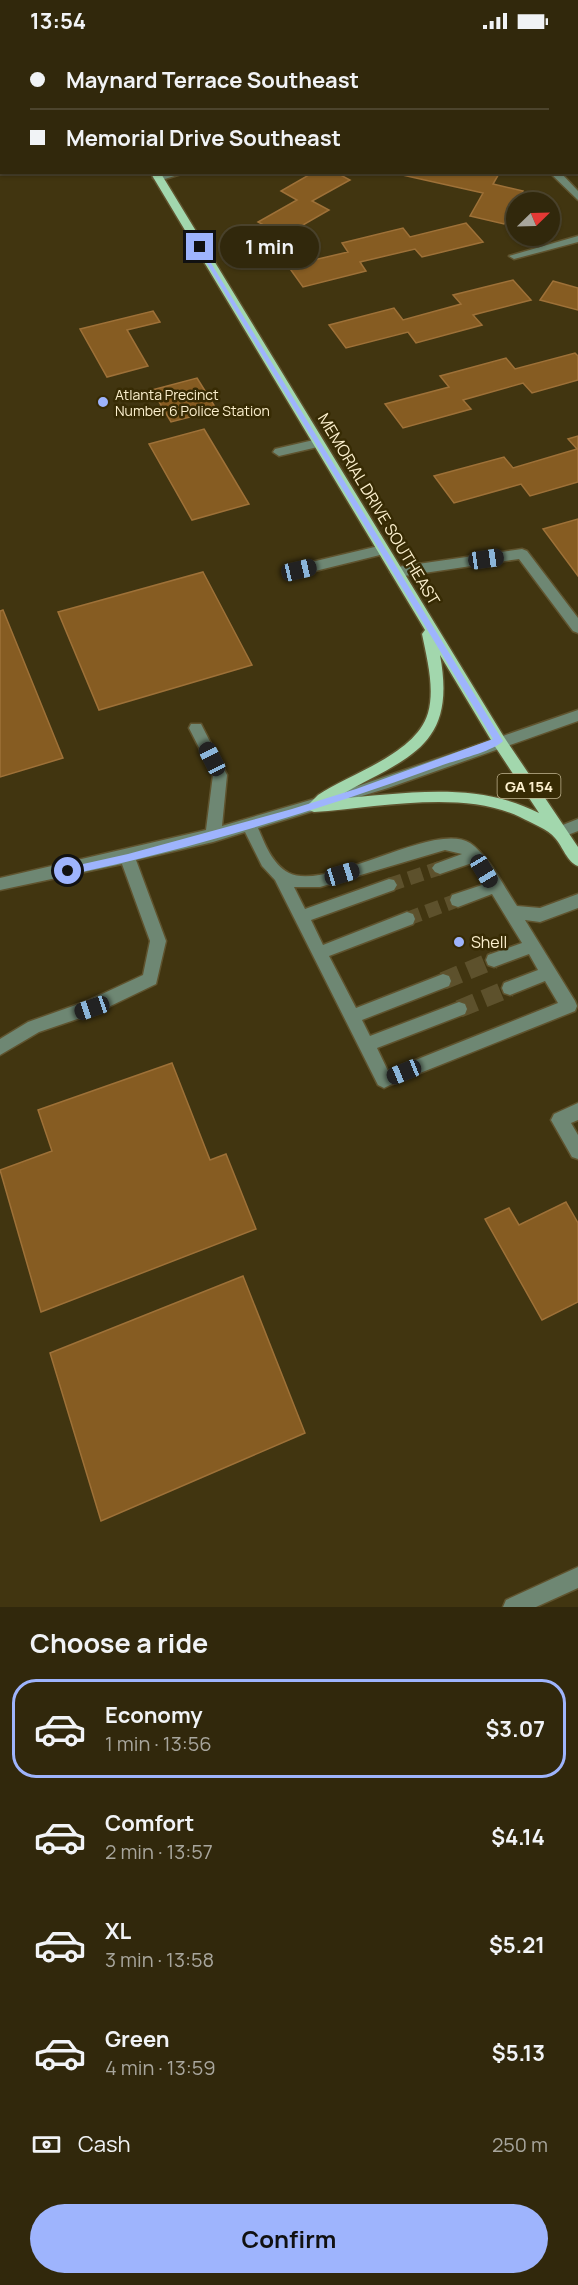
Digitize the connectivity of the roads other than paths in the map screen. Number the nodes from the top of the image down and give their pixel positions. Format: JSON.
{"nodes":[{"id":1,"x":556,"y":174,"type":"edge"},
{"id":2,"x":156,"y":175,"type":"edge"},
{"id":3,"x":578,"y":196,"type":"edge"},
{"id":4,"x":578,"y":239,"type":"edge"},
{"id":5,"x":514,"y":256,"type":"dead end"},
{"id":6,"x":318,"y":443,"type":"junction"},
{"id":7,"x":279,"y":452,"type":"dead end"},
{"id":8,"x":383,"y":550,"type":"junction"},
{"id":9,"x":299,"y":570,"type":"dead end"},
{"id":10,"x":397,"y":572,"type":"junction"},
{"id":11,"x":427,"y":622,"type":"junction"},
{"id":12,"x":578,"y":628,"type":"edge"},
{"id":13,"x":578,"y":715,"type":"edge"},
{"id":14,"x":196,"y":728,"type":"dead end"},
{"id":15,"x":499,"y":741,"type":"junction"},
{"id":16,"x":314,"y":806,"type":"junction"},
{"id":17,"x":249,"y":825,"type":"junction"},
{"id":18,"x":578,"y":825,"type":"edge"},
{"id":19,"x":560,"y":832,"type":"junction"},
{"id":20,"x":213,"y":836,"type":"junction"},
{"id":21,"x":475,"y":856,"type":"junction"},
{"id":22,"x":128,"y":858,"type":"junction"},
{"id":23,"x":578,"y":860,"type":"edge"},
{"id":24,"x":440,"y":868,"type":"tunnel mouth"},
{"id":25,"x":282,"y":879,"type":"junction"},
{"id":26,"x":0,"y":884,"type":"edge"},
{"id":27,"x":389,"y":885,"type":"tunnel mouth"},
{"id":28,"x":494,"y":887,"type":"junction"},
{"id":29,"x":458,"y":900,"type":"tunnel mouth"},
{"id":30,"x":578,"y":901,"type":"edge"},
{"id":31,"x":512,"y":912,"type":"junction"},
{"id":32,"x":301,"y":917,"type":"junction"},
{"id":33,"x":408,"y":919,"type":"tunnel mouth"},
{"id":34,"x":532,"y":946,"type":"junction"},
{"id":35,"x":320,"y":953,"type":"junction"},
{"id":36,"x":494,"y":960,"type":"tunnel mouth"},
{"id":37,"x":548,"y":973,"type":"junction"},
{"id":38,"x":443,"y":981,"type":"tunnel mouth"},
{"id":39,"x":510,"y":988,"type":"tunnel mouth"},
{"id":40,"x":459,"y":1010,"type":"tunnel mouth"},
{"id":41,"x":352,"y":1017,"type":"junction"},
{"id":42,"x":366,"y":1045,"type":"junction"},
{"id":43,"x":0,"y":1048,"type":"edge"},
{"id":44,"x":578,"y":1111,"type":"edge"},
{"id":45,"x":578,"y":1151,"type":"edge"},
{"id":46,"x":578,"y":1577,"type":"edge"},
{"id":47,"x":513,"y":1607,"type":"edge"}],
"edges":[{"from":1,"to":3,"type":"street"},
{"from":2,"to":6,"type":"main road","name":"MEMORIAL DRIVE SOUTHEAST","number":"GA 154"},
{"from":4,"to":5,"type":"street"},
{"from":6,"to":7,"type":"street"},
{"from":6,"to":8,"type":"main road","name":"MEMORIAL DRIVE SOUTHEAST","number":"GA 154"},
{"from":8,"to":9,"type":"street"},
{"from":8,"to":10,"type":"main road","name":"MEMORIAL DRIVE SOUTHEAST","number":"GA 154"},
{"from":10,"to":11,"type":"main road","name":"MEMORIAL DRIVE SOUTHEAST","number":"GA 154"},
{"from":10,"to":12,"type":"street"},
{"from":11,"to":15,"type":"main road","name":"MEMORIAL DRIVE SOUTHEAST","number":"GA 154"},
{"from":11,"to":16,"type":"main road"},
{"from":13,"to":15,"type":"street"},
{"from":14,"to":20,"type":"street"},
{"from":15,"to":16,"type":"street"},
{"from":15,"to":19,"type":"main road","name":"MEMORIAL DRIVE SOUTHEAST","number":"GA 154"},
{"from":16,"to":17,"type":"street"},
{"from":16,"to":19,"type":"main road"},
{"from":17,"to":20,"type":"street"},
{"from":17,"to":25,"type":"street"},
{"from":18,"to":19,"type":"street"},
{"from":19,"to":23,"type":"main road","name":"MEMORIAL DRIVE SOUTHEAST","number":"GA 154"},
{"from":20,"to":22,"type":"street"},
{"from":21,"to":24,"type":"street"},
{"from":21,"to":25,"type":"street"},
{"from":21,"to":28,"type":"street"},
{"from":22,"to":26,"type":"street"},
{"from":22,"to":43,"type":"street"},
{"from":25,"to":32,"type":"street"},
{"from":27,"to":32,"type":"street"},
{"from":28,"to":29,"type":"street"},
{"from":28,"to":31,"type":"street"},
{"from":30,"to":31,"type":"street"},
{"from":31,"to":34,"type":"street"},
{"from":32,"to":35,"type":"street"},
{"from":33,"to":35,"type":"street"},
{"from":34,"to":36,"type":"street"},
{"from":34,"to":37,"type":"street"},
{"from":35,"to":41,"type":"street"},
{"from":37,"to":39,"type":"street"},
{"from":37,"to":42,"type":"street"},
{"from":38,"to":41,"type":"street"},
{"from":40,"to":42,"type":"street"},
{"from":41,"to":42,"type":"street"},
{"from":44,"to":45,"type":"street"},
{"from":46,"to":47,"type":"street"}]}
